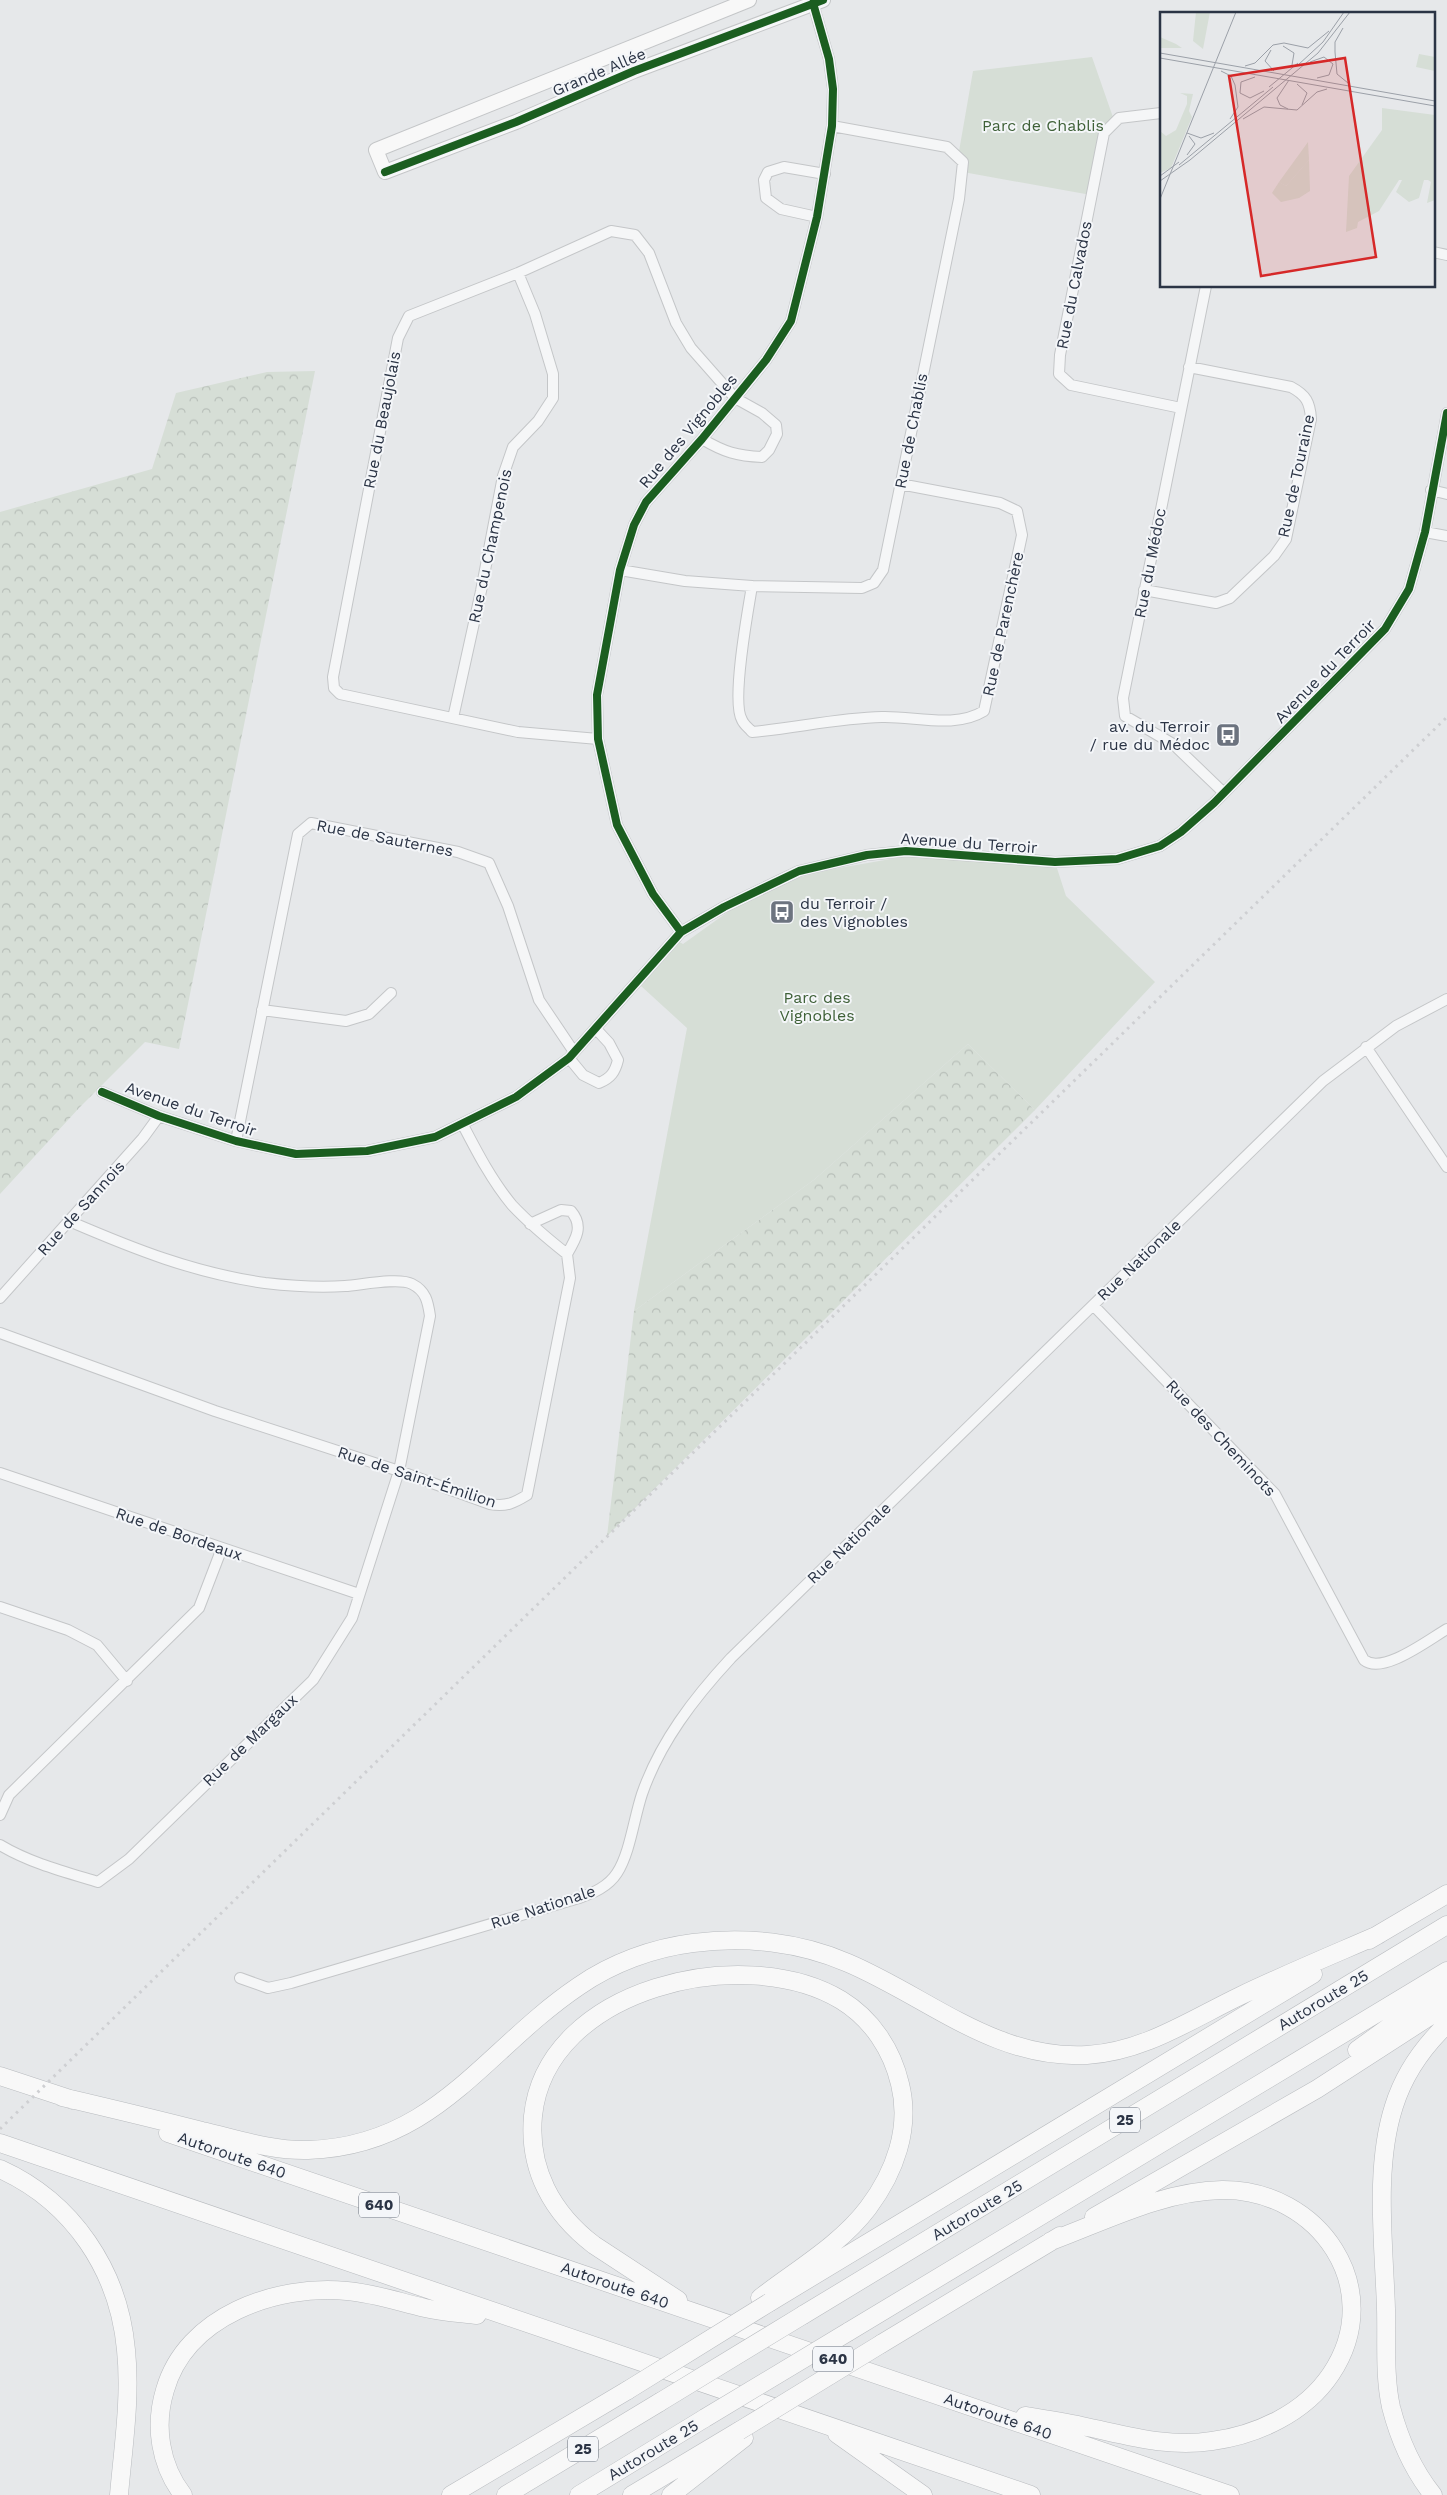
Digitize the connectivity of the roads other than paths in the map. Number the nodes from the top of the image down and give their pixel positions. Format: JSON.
{"nodes":[{"id":1,"x":749,"y":0,"type":"edge"},
{"id":2,"x":816,"y":1,"type":"edge"},
{"id":3,"x":1160,"y":114,"type":"edge"},
{"id":4,"x":832,"y":126,"type":"junction"},
{"id":5,"x":825,"y":174,"type":"junction"},
{"id":6,"x":817,"y":217,"type":"junction"},
{"id":7,"x":1434,"y":252,"type":"edge"},
{"id":8,"x":1447,"y":254,"type":"edge"},
{"id":9,"x":518,"y":273,"type":"junction"},
{"id":10,"x":1206,"y":288,"type":"edge"},
{"id":11,"x":1190,"y":367,"type":"junction"},
{"id":12,"x":736,"y":398,"type":"junction"},
{"id":13,"x":1181,"y":408,"type":"junction"},
{"id":14,"x":1447,"y":413,"type":"edge"},
{"id":15,"x":702,"y":439,"type":"junction"},
{"id":16,"x":900,"y":484,"type":"junction"},
{"id":17,"x":1431,"y":490,"type":"junction"},
{"id":18,"x":1447,"y":494,"type":"edge"},
{"id":19,"x":1425,"y":532,"type":"junction"},
{"id":20,"x":1447,"y":536,"type":"edge"},
{"id":21,"x":620,"y":570,"type":"junction"},
{"id":22,"x":752,"y":586,"type":"junction"},
{"id":23,"x":1144,"y":590,"type":"junction"},
{"id":24,"x":453,"y":718,"type":"junction"},
{"id":25,"x":598,"y":739,"type":"junction"},
{"id":26,"x":1224,"y":793,"type":"junction"},
{"id":27,"x":681,"y":932,"type":"junction"},
{"id":28,"x":391,"y":993,"type":"dead end"},
{"id":29,"x":1447,"y":998,"type":"edge"},
{"id":30,"x":262,"y":1010,"type":"junction"},
{"id":31,"x":596,"y":1029,"type":"junction"},
{"id":32,"x":1366,"y":1046,"type":"junction"},
{"id":33,"x":572,"y":1055,"type":"junction"},
{"id":34,"x":102,"y":1092,"type":"dead end"},
{"id":35,"x":159,"y":1116,"type":"junction"},
{"id":36,"x":463,"y":1125,"type":"junction"},
{"id":37,"x":236,"y":1141,"type":"junction"},
{"id":38,"x":1447,"y":1167,"type":"edge"},
{"id":39,"x":70,"y":1221,"type":"junction"},
{"id":40,"x":530,"y":1224,"type":"junction"},
{"id":41,"x":567,"y":1254,"type":"junction"},
{"id":42,"x":0,"y":1298,"type":"edge"},
{"id":43,"x":1092,"y":1305,"type":"junction"},
{"id":44,"x":0,"y":1333,"type":"edge"},
{"id":45,"x":399,"y":1471,"type":"junction"},
{"id":46,"x":0,"y":1473,"type":"edge"},
{"id":47,"x":222,"y":1548,"type":"junction"},
{"id":48,"x":359,"y":1594,"type":"junction"},
{"id":49,"x":0,"y":1607,"type":"edge"},
{"id":50,"x":1447,"y":1629,"type":"edge"},
{"id":51,"x":127,"y":1681,"type":"junction"},
{"id":52,"x":0,"y":1815,"type":"edge"},
{"id":53,"x":0,"y":1845,"type":"edge"},
{"id":54,"x":1447,"y":1894,"type":"edge"},
{"id":55,"x":1447,"y":1925,"type":"edge"},
{"id":56,"x":1378,"y":1934,"type":"junction"},
{"id":57,"x":1447,"y":1971,"type":"edge"},
{"id":58,"x":240,"y":1978,"type":"dead end"},
{"id":59,"x":1447,"y":1985,"type":"edge"},
{"id":60,"x":1447,"y":2005,"type":"edge"},
{"id":61,"x":1447,"y":2024,"type":"edge"},
{"id":62,"x":0,"y":2076,"type":"edge"},
{"id":63,"x":62,"y":2097,"type":"junction"},
{"id":64,"x":0,"y":2143,"type":"edge"},
{"id":65,"x":0,"y":2169,"type":"edge"},
{"id":66,"x":1171,"y":2172,"type":"junction"},
{"id":67,"x":1051,"y":2242,"type":"junction"},
{"id":68,"x":765,"y":2300,"type":"junction"},
{"id":69,"x":697,"y":2312,"type":"junction"},
{"id":70,"x":518,"y":2321,"type":"junction"},
{"id":71,"x":969,"y":2406,"type":"junction"},
{"id":72,"x":822,"y":2424,"type":"junction"},
{"id":73,"x":744,"y":2433,"type":"junction"},
{"id":74,"x":120,"y":2495,"type":"edge"},
{"id":75,"x":183,"y":2495,"type":"edge"},
{"id":76,"x":452,"y":2495,"type":"edge"},
{"id":77,"x":506,"y":2495,"type":"edge"},
{"id":78,"x":579,"y":2495,"type":"edge"},
{"id":79,"x":632,"y":2495,"type":"edge"},
{"id":80,"x":671,"y":2495,"type":"edge"},
{"id":81,"x":923,"y":2495,"type":"edge"},
{"id":82,"x":1031,"y":2495,"type":"edge"},
{"id":83,"x":1230,"y":2495,"type":"edge"},
{"id":84,"x":1433,"y":2495,"type":"edge"}],
"edges":[{"from":1,"to":2,"type":"street","name":"Grande Allée"},
{"from":2,"to":4,"type":"street","name":"Rue des Vignobles"},
{"from":3,"to":13,"type":"street","name":"Rue du Calvados"},
{"from":4,"to":5,"type":"street","name":"Rue des Vignobles"},
{"from":4,"to":16,"type":"street","name":"Rue de Chablis"},
{"from":5,"to":6,"type":"street","name":"Rue des Vignobles"},
{"from":5,"to":6,"type":"street"},
{"from":6,"to":12,"type":"street","name":"Rue des Vignobles"},
{"from":7,"to":8,"type":"street"},
{"from":9,"to":12,"type":"street","name":"Rue du Beaujolais"},
{"from":9,"to":24,"type":"street","name":"Rue du Champenois"},
{"from":9,"to":24,"type":"street","name":"Rue du Beaujolais"},
{"from":10,"to":11,"type":"street","name":"Rue du Médoc"},
{"from":11,"to":13,"type":"street","name":"Rue du Médoc"},
{"from":11,"to":23,"type":"street","name":"Rue de Touraine"},
{"from":12,"to":15,"type":"street","name":"Rue des Vignobles"},
{"from":12,"to":15,"type":"street","name":"Rue du Beaujolais"},
{"from":13,"to":23,"type":"street","name":"Rue du Médoc"},
{"from":14,"to":17,"type":"street","name":"Avenue du Terroir"},
{"from":15,"to":21,"type":"street","name":"Rue des Vignobles"},
{"from":16,"to":22,"type":"street","name":"Rue de Chablis"},
{"from":16,"to":22,"type":"street","name":"Rue de Parenchère"},
{"from":17,"to":18,"type":"street"},
{"from":17,"to":19,"type":"street","name":"Avenue du Terroir"},
{"from":19,"to":20,"type":"street"},
{"from":19,"to":26,"type":"street","name":"Avenue du Terroir"},
{"from":21,"to":22,"type":"street","name":"Rue de Chablis"},
{"from":21,"to":25,"type":"street","name":"Rue des Vignobles"},
{"from":23,"to":26,"type":"street","name":"Rue du Médoc"},
{"from":24,"to":25,"type":"street","name":"Rue du Beaujolais"},
{"from":25,"to":27,"type":"street","name":"Rue des Vignobles"},
{"from":26,"to":27,"type":"street","name":"Avenue du Terroir"},
{"from":27,"to":31,"type":"street","name":"Avenue du Terroir"},
{"from":28,"to":30,"type":"street"},
{"from":29,"to":32,"type":"street","name":"Rue Nationale"},
{"from":30,"to":33,"type":"street","name":"Rue de Sauternes"},
{"from":30,"to":37,"type":"street","name":"Rue de Sauternes"},
{"from":31,"to":33,"type":"street","name":"Avenue du Terroir"},
{"from":31,"to":33,"type":"street"},
{"from":32,"to":38,"type":"street"},
{"from":32,"to":43,"type":"street","name":"Rue Nationale"},
{"from":33,"to":36,"type":"street","name":"Avenue du Terroir"},
{"from":34,"to":35,"type":"street","name":"Avenue du Terroir"},
{"from":35,"to":37,"type":"street","name":"Avenue du Terroir"},
{"from":35,"to":39,"type":"street","name":"Rue de Sannois"},
{"from":36,"to":37,"type":"street","name":"Avenue du Terroir"},
{"from":36,"to":40,"type":"street"},
{"from":39,"to":42,"type":"street","name":"Rue de Sannois"},
{"from":39,"to":45,"type":"street","name":"Rue de Margaux"},
{"from":40,"to":41,"type":"street"},
{"from":40,"to":41,"type":"street"},
{"from":41,"to":45,"type":"street","name":"Rue de Saint-Émilion"},
{"from":43,"to":50,"type":"street","name":"Rue des Cheminots"},
{"from":43,"to":58,"type":"street","name":"Rue Nationale"},
{"from":44,"to":45,"type":"street","name":"Rue de Saint-Émilion"},
{"from":45,"to":48,"type":"street","name":"Rue de Margaux"},
{"from":46,"to":47,"type":"street","name":"Rue de Bordeaux"},
{"from":47,"to":48,"type":"street","name":"Rue de Bordeaux"},
{"from":47,"to":51,"type":"street"},
{"from":48,"to":53,"type":"street","name":"Rue de Margaux"},
{"from":49,"to":51,"type":"street"},
{"from":51,"to":52,"type":"street"},
{"from":54,"to":56,"type":"highway"},
{"from":55,"to":77,"type":"highway","name":"Autoroute 25","number":"25","bridge":true},
{"from":56,"to":63,"type":"highway"},
{"from":56,"to":68,"type":"highway"},
{"from":57,"to":78,"type":"highway","name":"Autoroute 25","number":"25","bridge":true},
{"from":59,"to":66,"type":"highway"},
{"from":60,"to":66,"type":"highway"},
{"from":61,"to":84,"type":"highway"},
{"from":62,"to":63,"type":"highway","name":"Autoroute 640","number":"640"},
{"from":63,"to":69,"type":"highway","name":"Autoroute 640","number":"640"},
{"from":64,"to":70,"type":"highway"},
{"from":65,"to":74,"type":"highway"},
{"from":66,"to":67,"type":"highway"},
{"from":67,"to":71,"type":"highway"},
{"from":67,"to":73,"type":"highway","bridge":true},
{"from":68,"to":69,"type":"highway"},
{"from":68,"to":76,"type":"highway","bridge":true},
{"from":69,"to":71,"type":"highway","name":"Autoroute 640","number":"640"},
{"from":70,"to":72,"type":"highway"},
{"from":70,"to":75,"type":"highway"},
{"from":71,"to":83,"type":"highway","name":"Autoroute 640","number":"640"},
{"from":72,"to":81,"type":"highway"},
{"from":72,"to":82,"type":"highway"},
{"from":73,"to":79,"type":"highway"},
{"from":73,"to":80,"type":"highway"}]}
